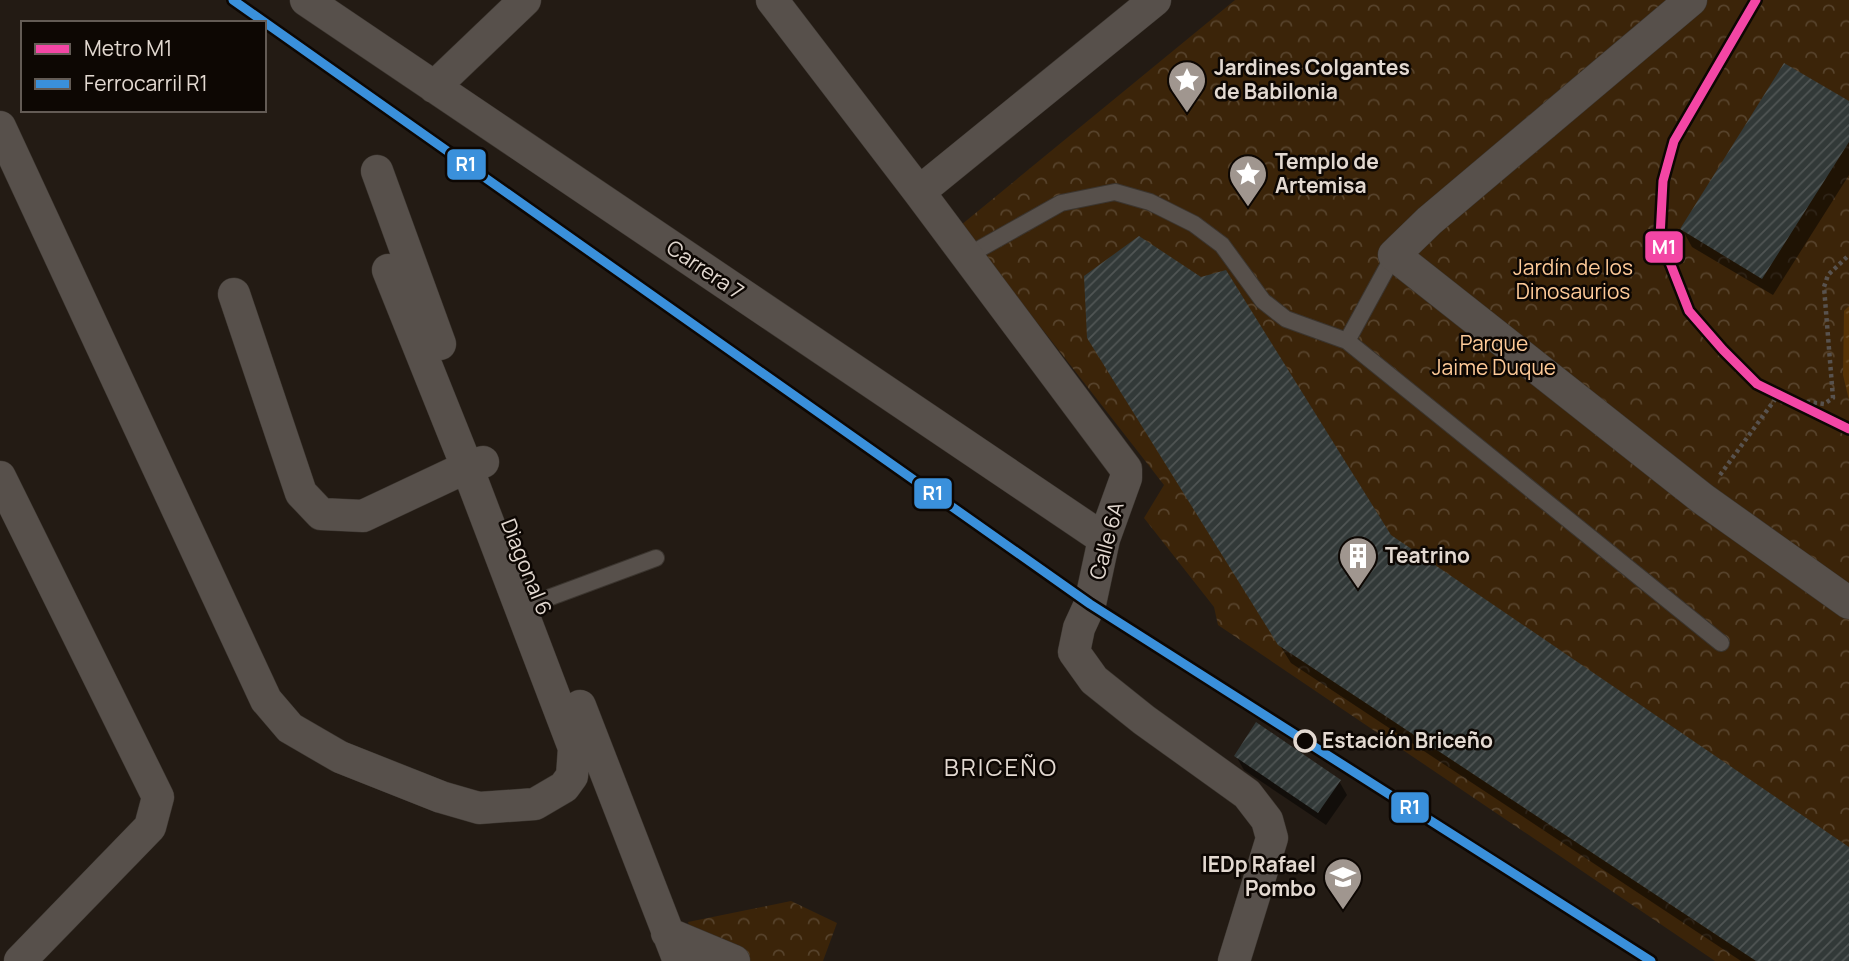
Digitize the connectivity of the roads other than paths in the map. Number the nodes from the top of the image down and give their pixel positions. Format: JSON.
{"nodes":[{"id":1,"x":306,"y":0,"type":"edge"},
{"id":2,"x":525,"y":0,"type":"edge"},
{"id":3,"x":772,"y":0,"type":"edge"},
{"id":4,"x":1155,"y":0,"type":"edge"},
{"id":5,"x":1691,"y":0,"type":"edge"},
{"id":6,"x":434,"y":87,"type":"junction"},
{"id":7,"x":0,"y":127,"type":"edge"},
{"id":8,"x":377,"y":171,"type":"dead end"},
{"id":9,"x":919,"y":192,"type":"junction"},
{"id":10,"x":1394,"y":255,"type":"junction"},
{"id":11,"x":967,"y":256,"type":"junction"},
{"id":12,"x":388,"y":270,"type":"dead end"},
{"id":13,"x":234,"y":294,"type":"dead end"},
{"id":14,"x":1347,"y":341,"type":"junction"},
{"id":15,"x":475,"y":464,"type":"junction"},
{"id":16,"x":0,"y":477,"type":"edge"},
{"id":17,"x":1104,"y":539,"type":"junction"},
{"id":18,"x":656,"y":558,"type":"dead end"},
{"id":19,"x":540,"y":601,"type":"junction"},
{"id":20,"x":1849,"y":603,"type":"edge"},
{"id":21,"x":1721,"y":643,"type":"dead end"},
{"id":22,"x":673,"y":947,"type":"edge"},
{"id":23,"x":20,"y":961,"type":"edge"},
{"id":24,"x":733,"y":961,"type":"edge"},
{"id":25,"x":1234,"y":961,"type":"edge"}],
"edges":[{"from":1,"to":6,"type":"street","name":"Carrera 7"},
{"from":2,"to":6,"type":"street"},
{"from":3,"to":9,"type":"street"},
{"from":4,"to":9,"type":"street"},
{"from":5,"to":10,"type":"street"},
{"from":6,"to":17,"type":"street","name":"Carrera 7"},
{"from":7,"to":15,"type":"street"},
{"from":8,"to":15,"type":"street","name":"Diagonal 6"},
{"from":9,"to":11,"type":"street"},
{"from":10,"to":14,"type":"lane"},
{"from":10,"to":20,"type":"street"},
{"from":11,"to":14,"type":"lane"},
{"from":11,"to":17,"type":"street","name":"Calle 6A"},
{"from":12,"to":15,"type":"street"},
{"from":13,"to":15,"type":"street"},
{"from":14,"to":21,"type":"lane"},
{"from":15,"to":19,"type":"street","name":"Diagonal 6"},
{"from":16,"to":23,"type":"street"},
{"from":17,"to":25,"type":"street","name":"Calle 6A"},
{"from":18,"to":19,"type":"lane"},
{"from":19,"to":22,"type":"street","name":"Diagonal 6"},
{"from":22,"to":24,"type":"street"}]}
